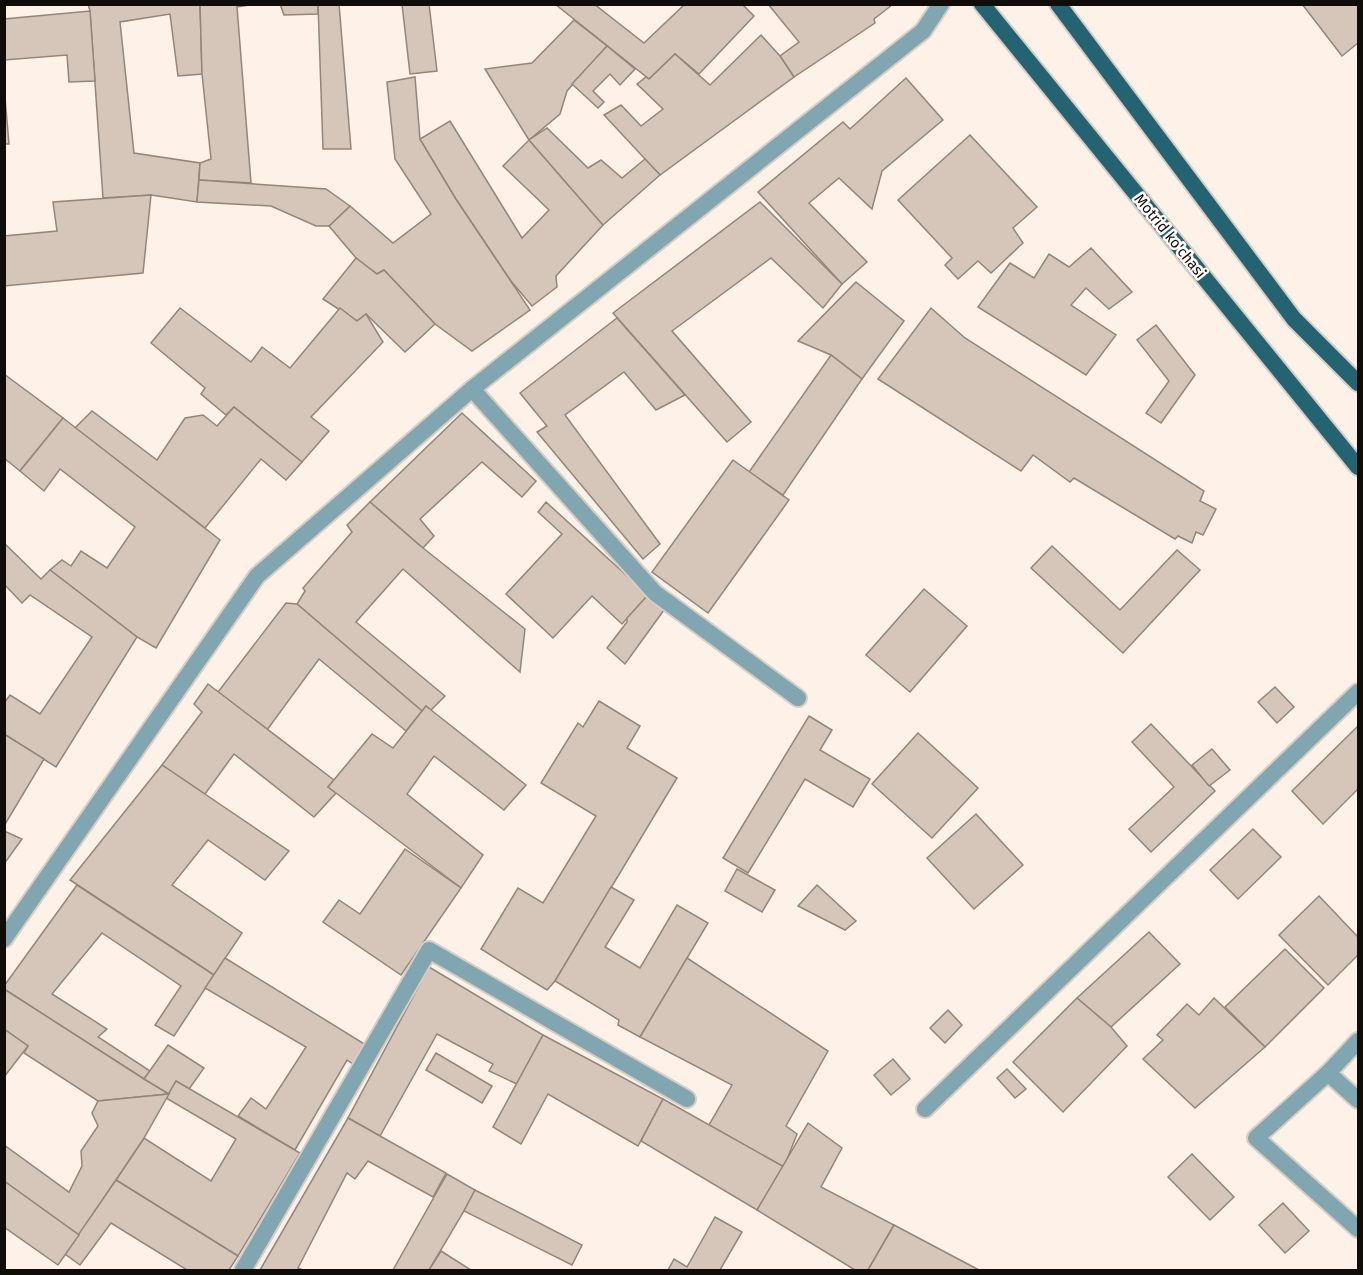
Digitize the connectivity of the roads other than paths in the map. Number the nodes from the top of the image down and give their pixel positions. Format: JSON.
{"nodes":[{"id":1,"x":941,"y":4,"type":"edge"},
{"id":2,"x":982,"y":4,"type":"edge"},
{"id":3,"x":1058,"y":4,"type":"edge"},
{"id":4,"x":1359,"y":383,"type":"edge"},
{"id":5,"x":472,"y":389,"type":"junction"},
{"id":6,"x":1359,"y":467,"type":"edge"},
{"id":7,"x":1359,"y":692,"type":"edge"},
{"id":8,"x":798,"y":698,"type":"dead end"},
{"id":9,"x":4,"y":939,"type":"edge"},
{"id":10,"x":1359,"y":1041,"type":"edge"},
{"id":11,"x":1328,"y":1073,"type":"junction"},
{"id":12,"x":687,"y":1099,"type":"dead end"},
{"id":13,"x":1359,"y":1100,"type":"edge"},
{"id":14,"x":925,"y":1109,"type":"dead end"},
{"id":15,"x":1359,"y":1229,"type":"edge"},
{"id":16,"x":243,"y":1270,"type":"edge"}],
"edges":[{"from":1,"to":5,"type":"street"},
{"from":2,"to":6,"type":"main road","name":"Motrid ko'chasi"},
{"from":3,"to":4,"type":"main road"},
{"from":5,"to":8,"type":"street"},
{"from":5,"to":9,"type":"street"},
{"from":7,"to":14,"type":"street"},
{"from":10,"to":11,"type":"street"},
{"from":11,"to":13,"type":"street"},
{"from":11,"to":15,"type":"street"},
{"from":12,"to":16,"type":"street"}]}
